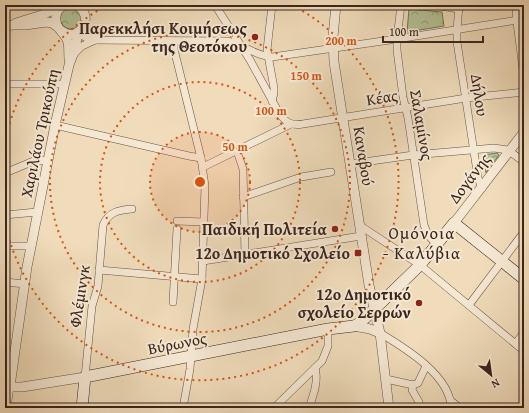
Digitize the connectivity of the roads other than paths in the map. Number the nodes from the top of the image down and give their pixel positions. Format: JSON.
{"nodes":[{"id":1,"x":76,"y":5,"type":"edge"},
{"id":2,"x":89,"y":5,"type":"edge"},
{"id":3,"x":215,"y":5,"type":"edge"},
{"id":4,"x":272,"y":5,"type":"edge"},
{"id":5,"x":336,"y":5,"type":"edge"},
{"id":6,"x":401,"y":5,"type":"edge"},
{"id":7,"x":434,"y":5,"type":"edge"},
{"id":8,"x":517,"y":5,"type":"edge"},
{"id":9,"x":63,"y":6,"type":"edge"},
{"id":10,"x":459,"y":7,"type":"edge"},
{"id":11,"x":524,"y":19,"type":"edge"},
{"id":12,"x":516,"y":20,"type":"junction"},
{"id":13,"x":9,"y":25,"type":"edge"},
{"id":14,"x":82,"y":26,"type":"junction"},
{"id":15,"x":60,"y":29,"type":"junction"},
{"id":16,"x":457,"y":30,"type":"junction"},
{"id":17,"x":98,"y":39,"type":"junction"},
{"id":18,"x":397,"y":39,"type":"junction"},
{"id":19,"x":172,"y":41,"type":"junction"},
{"id":20,"x":240,"y":45,"type":"junction"},
{"id":21,"x":333,"y":48,"type":"junction"},
{"id":22,"x":74,"y":54,"type":"junction"},
{"id":23,"x":268,"y":57,"type":"junction"},
{"id":24,"x":69,"y":65,"type":"junction"},
{"id":25,"x":524,"y":76,"type":"edge"},
{"id":26,"x":5,"y":84,"type":"edge"},
{"id":27,"x":65,"y":84,"type":"junction"},
{"id":28,"x":524,"y":92,"type":"edge"},
{"id":29,"x":466,"y":98,"type":"junction"},
{"id":30,"x":272,"y":101,"type":"junction"},
{"id":31,"x":405,"y":108,"type":"junction"},
{"id":32,"x":342,"y":118,"type":"junction"},
{"id":33,"x":291,"y":124,"type":"junction"},
{"id":34,"x":55,"y":125,"type":"junction"},
{"id":35,"x":524,"y":132,"type":"edge"},
{"id":36,"x":474,"y":149,"type":"junction"},
{"id":37,"x":237,"y":151,"type":"junction"},
{"id":38,"x":510,"y":151,"type":"junction"},
{"id":39,"x":414,"y":155,"type":"junction"},
{"id":40,"x":201,"y":158,"type":"junction"},
{"id":41,"x":48,"y":161,"type":"junction"},
{"id":42,"x":524,"y":162,"type":"edge"},
{"id":43,"x":350,"y":164,"type":"junction"},
{"id":44,"x":203,"y":167,"type":"junction"},
{"id":45,"x":330,"y":172,"type":"dead end"},
{"id":46,"x":5,"y":173,"type":"edge"},
{"id":47,"x":482,"y":188,"type":"junction"},
{"id":48,"x":243,"y":198,"type":"junction"},
{"id":49,"x":132,"y":208,"type":"dead end"},
{"id":50,"x":37,"y":212,"type":"junction"},
{"id":51,"x":5,"y":215,"type":"edge"},
{"id":52,"x":177,"y":221,"type":"dead end"},
{"id":53,"x":204,"y":222,"type":"junction"},
{"id":54,"x":454,"y":224,"type":"junction"},
{"id":55,"x":359,"y":225,"type":"junction"},
{"id":56,"x":177,"y":229,"type":"dead end"},
{"id":57,"x":524,"y":232,"type":"edge"},
{"id":58,"x":361,"y":236,"type":"junction"},
{"id":59,"x":437,"y":245,"type":"junction"},
{"id":60,"x":5,"y":246,"type":"edge"},
{"id":61,"x":31,"y":246,"type":"junction"},
{"id":62,"x":245,"y":255,"type":"junction"},
{"id":63,"x":203,"y":261,"type":"junction"},
{"id":64,"x":502,"y":261,"type":"junction"},
{"id":65,"x":420,"y":265,"type":"junction"},
{"id":66,"x":100,"y":270,"type":"junction"},
{"id":67,"x":174,"y":276,"type":"junction"},
{"id":68,"x":524,"y":279,"type":"edge"},
{"id":69,"x":5,"y":282,"type":"edge"},
{"id":70,"x":201,"y":282,"type":"junction"},
{"id":71,"x":25,"y":284,"type":"junction"},
{"id":72,"x":173,"y":302,"type":"dead end"},
{"id":73,"x":469,"y":305,"type":"junction"},
{"id":74,"x":375,"y":310,"type":"junction"},
{"id":75,"x":354,"y":326,"type":"junction"},
{"id":76,"x":328,"y":329,"type":"junction"},
{"id":77,"x":524,"y":332,"type":"edge"},
{"id":78,"x":380,"y":333,"type":"junction"},
{"id":79,"x":516,"y":343,"type":"junction"},
{"id":80,"x":524,"y":351,"type":"edge"},
{"id":81,"x":191,"y":356,"type":"junction"},
{"id":82,"x":426,"y":366,"type":"junction"},
{"id":83,"x":315,"y":368,"type":"junction"},
{"id":84,"x":85,"y":377,"type":"junction"},
{"id":85,"x":386,"y":379,"type":"junction"},
{"id":86,"x":413,"y":385,"type":"junction"},
{"id":87,"x":7,"y":386,"type":"edge"},
{"id":88,"x":419,"y":402,"type":"dead end"},
{"id":89,"x":451,"y":404,"type":"edge"},
{"id":90,"x":7,"y":408,"type":"edge"},
{"id":91,"x":82,"y":408,"type":"edge"},
{"id":92,"x":183,"y":408,"type":"edge"},
{"id":93,"x":274,"y":408,"type":"edge"},
{"id":94,"x":310,"y":408,"type":"edge"},
{"id":95,"x":389,"y":408,"type":"edge"},
{"id":96,"x":460,"y":408,"type":"edge"}],
"edges":[{"from":1,"to":14,"type":"street"},
{"from":2,"to":14,"type":"street","name":"Χαριλάου Τρικούπη"},
{"from":3,"to":20,"type":"street"},
{"from":4,"to":23,"type":"street"},
{"from":5,"to":21,"type":"street","name":"Καναβού"},
{"from":6,"to":18,"type":"street","name":"Σαλαμίνος"},
{"from":7,"to":10,"type":"street"},
{"from":8,"to":12,"type":"street"},
{"from":9,"to":13,"type":"street"},
{"from":9,"to":15,"type":"street"},
{"from":10,"to":16,"type":"street","name":"Δήλου"},
{"from":11,"to":12,"type":"street"},
{"from":12,"to":16,"type":"street"},
{"from":12,"to":25,"type":"street"},
{"from":13,"to":15,"type":"street"},
{"from":14,"to":15,"type":"street"},
{"from":14,"to":17,"type":"street"},
{"from":14,"to":22,"type":"street","name":"Χαριλάου Τρικούπη"},
{"from":15,"to":24,"type":"street"},
{"from":16,"to":18,"type":"street"},
{"from":16,"to":29,"type":"street","name":"Δήλου"},
{"from":17,"to":19,"type":"street"},
{"from":17,"to":22,"type":"street"},
{"from":18,"to":21,"type":"street"},
{"from":18,"to":31,"type":"street","name":"Σαλαμίνος"},
{"from":19,"to":20,"type":"street"},
{"from":19,"to":40,"type":"street"},
{"from":20,"to":23,"type":"street"},
{"from":20,"to":30,"type":"street"},
{"from":21,"to":23,"type":"street"},
{"from":21,"to":32,"type":"street","name":"Καναβού"},
{"from":22,"to":24,"type":"street","name":"Χαριλάου Τρικούπη"},
{"from":23,"to":30,"type":"street"},
{"from":24,"to":27,"type":"street","name":"Χαριλάου Τρικούπη"},
{"from":26,"to":27,"type":"street"},
{"from":27,"to":34,"type":"street","name":"Χαριλάου Τρικούπη"},
{"from":28,"to":29,"type":"street","name":"Κέας"},
{"from":29,"to":31,"type":"street","name":"Κέας"},
{"from":29,"to":36,"type":"street","name":"Δήλου"},
{"from":30,"to":33,"type":"street"},
{"from":31,"to":32,"type":"street","name":"Κέας"},
{"from":31,"to":39,"type":"street","name":"Σαλαμίνος"},
{"from":32,"to":33,"type":"street","name":"Κέας"},
{"from":32,"to":43,"type":"street","name":"Καναβού"},
{"from":33,"to":37,"type":"street"},
{"from":34,"to":40,"type":"street"},
{"from":34,"to":41,"type":"street","name":"Χαριλάου Τρικούπη"},
{"from":35,"to":38,"type":"street","name":"Δογάνης"},
{"from":36,"to":38,"type":"street"},
{"from":36,"to":39,"type":"street"},
{"from":36,"to":47,"type":"street","name":"Δήλου"},
{"from":37,"to":44,"type":"street"},
{"from":37,"to":48,"type":"street"},
{"from":38,"to":42,"type":"street"},
{"from":38,"to":47,"type":"street","name":"Δογάνης"},
{"from":39,"to":43,"type":"street"},
{"from":39,"to":59,"type":"street","name":"Σαλαμίνος"},
{"from":40,"to":44,"type":"street"},
{"from":41,"to":46,"type":"street"},
{"from":41,"to":50,"type":"street","name":"Χαριλάου Τρικούπη"},
{"from":43,"to":55,"type":"street","name":"Καναβού"},
{"from":44,"to":53,"type":"street"},
{"from":45,"to":48,"type":"street"},
{"from":47,"to":54,"type":"street","name":"Δογάνης"},
{"from":48,"to":62,"type":"street"},
{"from":49,"to":66,"type":"street","name":"Φλέμινγκ"},
{"from":50,"to":51,"type":"street"},
{"from":50,"to":61,"type":"street","name":"Χαριλάου Τρικούπη"},
{"from":52,"to":53,"type":"street"},
{"from":53,"to":63,"type":"street"},
{"from":54,"to":59,"type":"main road","name":"Δογάνης"},
{"from":54,"to":64,"type":"main road"},
{"from":55,"to":58,"type":"street","name":"Καναβού"},
{"from":55,"to":65,"type":"street"},
{"from":56,"to":67,"type":"street"},
{"from":57,"to":64,"type":"street"},
{"from":58,"to":62,"type":"street"},
{"from":58,"to":74,"type":"street","name":"Καναβού"},
{"from":59,"to":65,"type":"main road","name":"Δογάνης"},
{"from":60,"to":61,"type":"street"},
{"from":61,"to":71,"type":"street","name":"Χαριλάου Τρικούπη"},
{"from":62,"to":63,"type":"street"},
{"from":63,"to":70,"type":"street"},
{"from":64,"to":68,"type":"main road"},
{"from":64,"to":73,"type":"street"},
{"from":65,"to":73,"type":"street"},
{"from":65,"to":74,"type":"main road","name":"Δογάνης"},
{"from":66,"to":67,"type":"street"},
{"from":66,"to":84,"type":"street","name":"Φλέμινγκ"},
{"from":67,"to":70,"type":"street"},
{"from":67,"to":72,"type":"street"},
{"from":69,"to":71,"type":"street"},
{"from":70,"to":81,"type":"street"},
{"from":71,"to":87,"type":"street","name":"Χαριλάου Τρικούπη"},
{"from":73,"to":79,"type":"street"},
{"from":74,"to":75,"type":"main road","name":"Δογάνης"},
{"from":74,"to":78,"type":"street","name":"Καναβού"},
{"from":75,"to":76,"type":"main road","name":"Βύρωνος"},
{"from":75,"to":78,"type":"street"},
{"from":76,"to":81,"type":"main road","name":"Βύρωνος"},
{"from":76,"to":83,"type":"street"},
{"from":77,"to":79,"type":"street"},
{"from":78,"to":82,"type":"street"},
{"from":78,"to":85,"type":"street","name":"Καναβού"},
{"from":79,"to":80,"type":"street"},
{"from":81,"to":84,"type":"main road","name":"Βύρωνος"},
{"from":81,"to":92,"type":"street"},
{"from":82,"to":86,"type":"street"},
{"from":82,"to":89,"type":"street"},
{"from":83,"to":93,"type":"street"},
{"from":83,"to":94,"type":"street"},
{"from":84,"to":87,"type":"street","name":"Βύρωνος"},
{"from":84,"to":91,"type":"main road","name":"Φλέμινγκ"},
{"from":85,"to":86,"type":"street"},
{"from":85,"to":95,"type":"street","name":"Καναβού"},
{"from":86,"to":88,"type":"street"},
{"from":87,"to":90,"type":"street","name":"Χαριλάου Τρικούπη"},
{"from":89,"to":96,"type":"street"}]}
